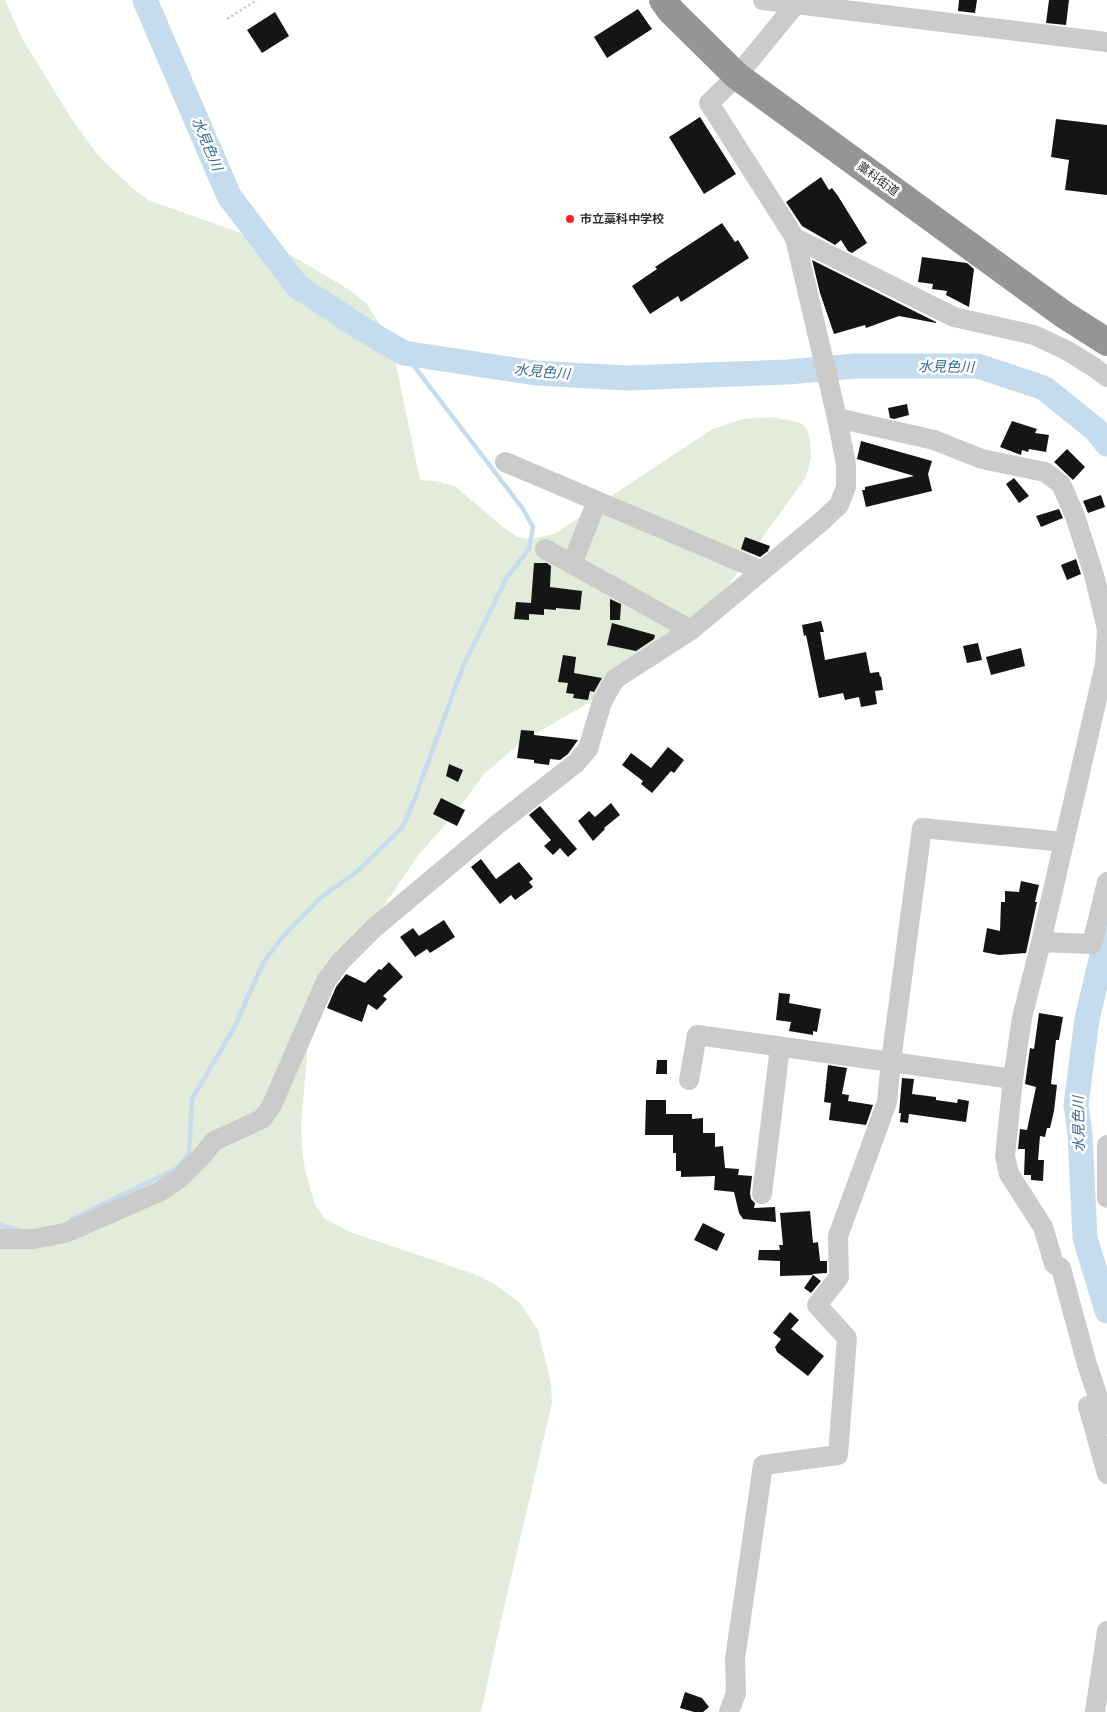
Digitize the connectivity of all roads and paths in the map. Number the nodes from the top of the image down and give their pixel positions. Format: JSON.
{"nodes":[{"id":1,"x":257,"y":0,"type":"edge"},
{"id":2,"x":663,"y":0,"type":"edge"},
{"id":3,"x":763,"y":0,"type":"edge"},
{"id":4,"x":796,"y":4,"type":"junction"},
{"id":5,"x":227,"y":19,"type":"dead end"},
{"id":6,"x":1107,"y":42,"type":"edge"},
{"id":7,"x":737,"y":76,"type":"junction"},
{"id":8,"x":795,"y":238,"type":"junction"},
{"id":9,"x":1107,"y":342,"type":"edge"},
{"id":10,"x":1107,"y":377,"type":"edge"},
{"id":11,"x":834,"y":410,"type":"junction"},
{"id":12,"x":505,"y":462,"type":"dead end"},
{"id":13,"x":597,"y":501,"type":"junction"},
{"id":14,"x":545,"y":549,"type":"dead end"},
{"id":15,"x":572,"y":564,"type":"junction"},
{"id":16,"x":762,"y":571,"type":"junction"},
{"id":17,"x":691,"y":630,"type":"junction"},
{"id":18,"x":1064,"y":842,"type":"junction"},
{"id":19,"x":1107,"y":882,"type":"edge"},
{"id":20,"x":1041,"y":942,"type":"junction"},
{"id":21,"x":780,"y":1047,"type":"junction"},
{"id":22,"x":891,"y":1061,"type":"junction"},
{"id":23,"x":1013,"y":1079,"type":"junction"},
{"id":24,"x":689,"y":1080,"type":"dead end"},
{"id":25,"x":1107,"y":1145,"type":"edge"},
{"id":26,"x":762,"y":1194,"type":"dead end"},
{"id":27,"x":1107,"y":1198,"type":"edge"},
{"id":28,"x":0,"y":1239,"type":"edge"},
{"id":29,"x":1054,"y":1264,"type":"junction"},
{"id":30,"x":1107,"y":1424,"type":"edge"},
{"id":31,"x":1107,"y":1474,"type":"edge"},
{"id":32,"x":1107,"y":1631,"type":"edge"},
{"id":33,"x":729,"y":1712,"type":"edge"},
{"id":34,"x":1095,"y":1712,"type":"edge"}],
"edges":[{"from":1,"to":5,"type":"path"},
{"from":2,"to":7,"type":"highway","name":"藁科街道"},
{"from":3,"to":4,"type":"street"},
{"from":4,"to":6,"type":"street"},
{"from":4,"to":7,"type":"street"},
{"from":7,"to":8,"type":"street"},
{"from":7,"to":9,"type":"highway","name":"藁科街道"},
{"from":8,"to":10,"type":"street"},
{"from":8,"to":11,"type":"street"},
{"from":11,"to":16,"type":"street"},
{"from":11,"to":18,"type":"street"},
{"from":12,"to":13,"type":"street"},
{"from":13,"to":15,"type":"street"},
{"from":13,"to":16,"type":"street"},
{"from":14,"to":15,"type":"street"},
{"from":15,"to":17,"type":"street"},
{"from":16,"to":17,"type":"street"},
{"from":17,"to":28,"type":"street"},
{"from":18,"to":20,"type":"street"},
{"from":18,"to":22,"type":"street"},
{"from":19,"to":20,"type":"street"},
{"from":20,"to":23,"type":"street"},
{"from":21,"to":22,"type":"street"},
{"from":21,"to":24,"type":"street"},
{"from":21,"to":26,"type":"street"},
{"from":22,"to":23,"type":"street"},
{"from":22,"to":33,"type":"street"},
{"from":23,"to":29,"type":"street"},
{"from":25,"to":27,"type":"street"},
{"from":29,"to":30,"type":"street"},
{"from":29,"to":31,"type":"street"},
{"from":32,"to":34,"type":"street"}]}
